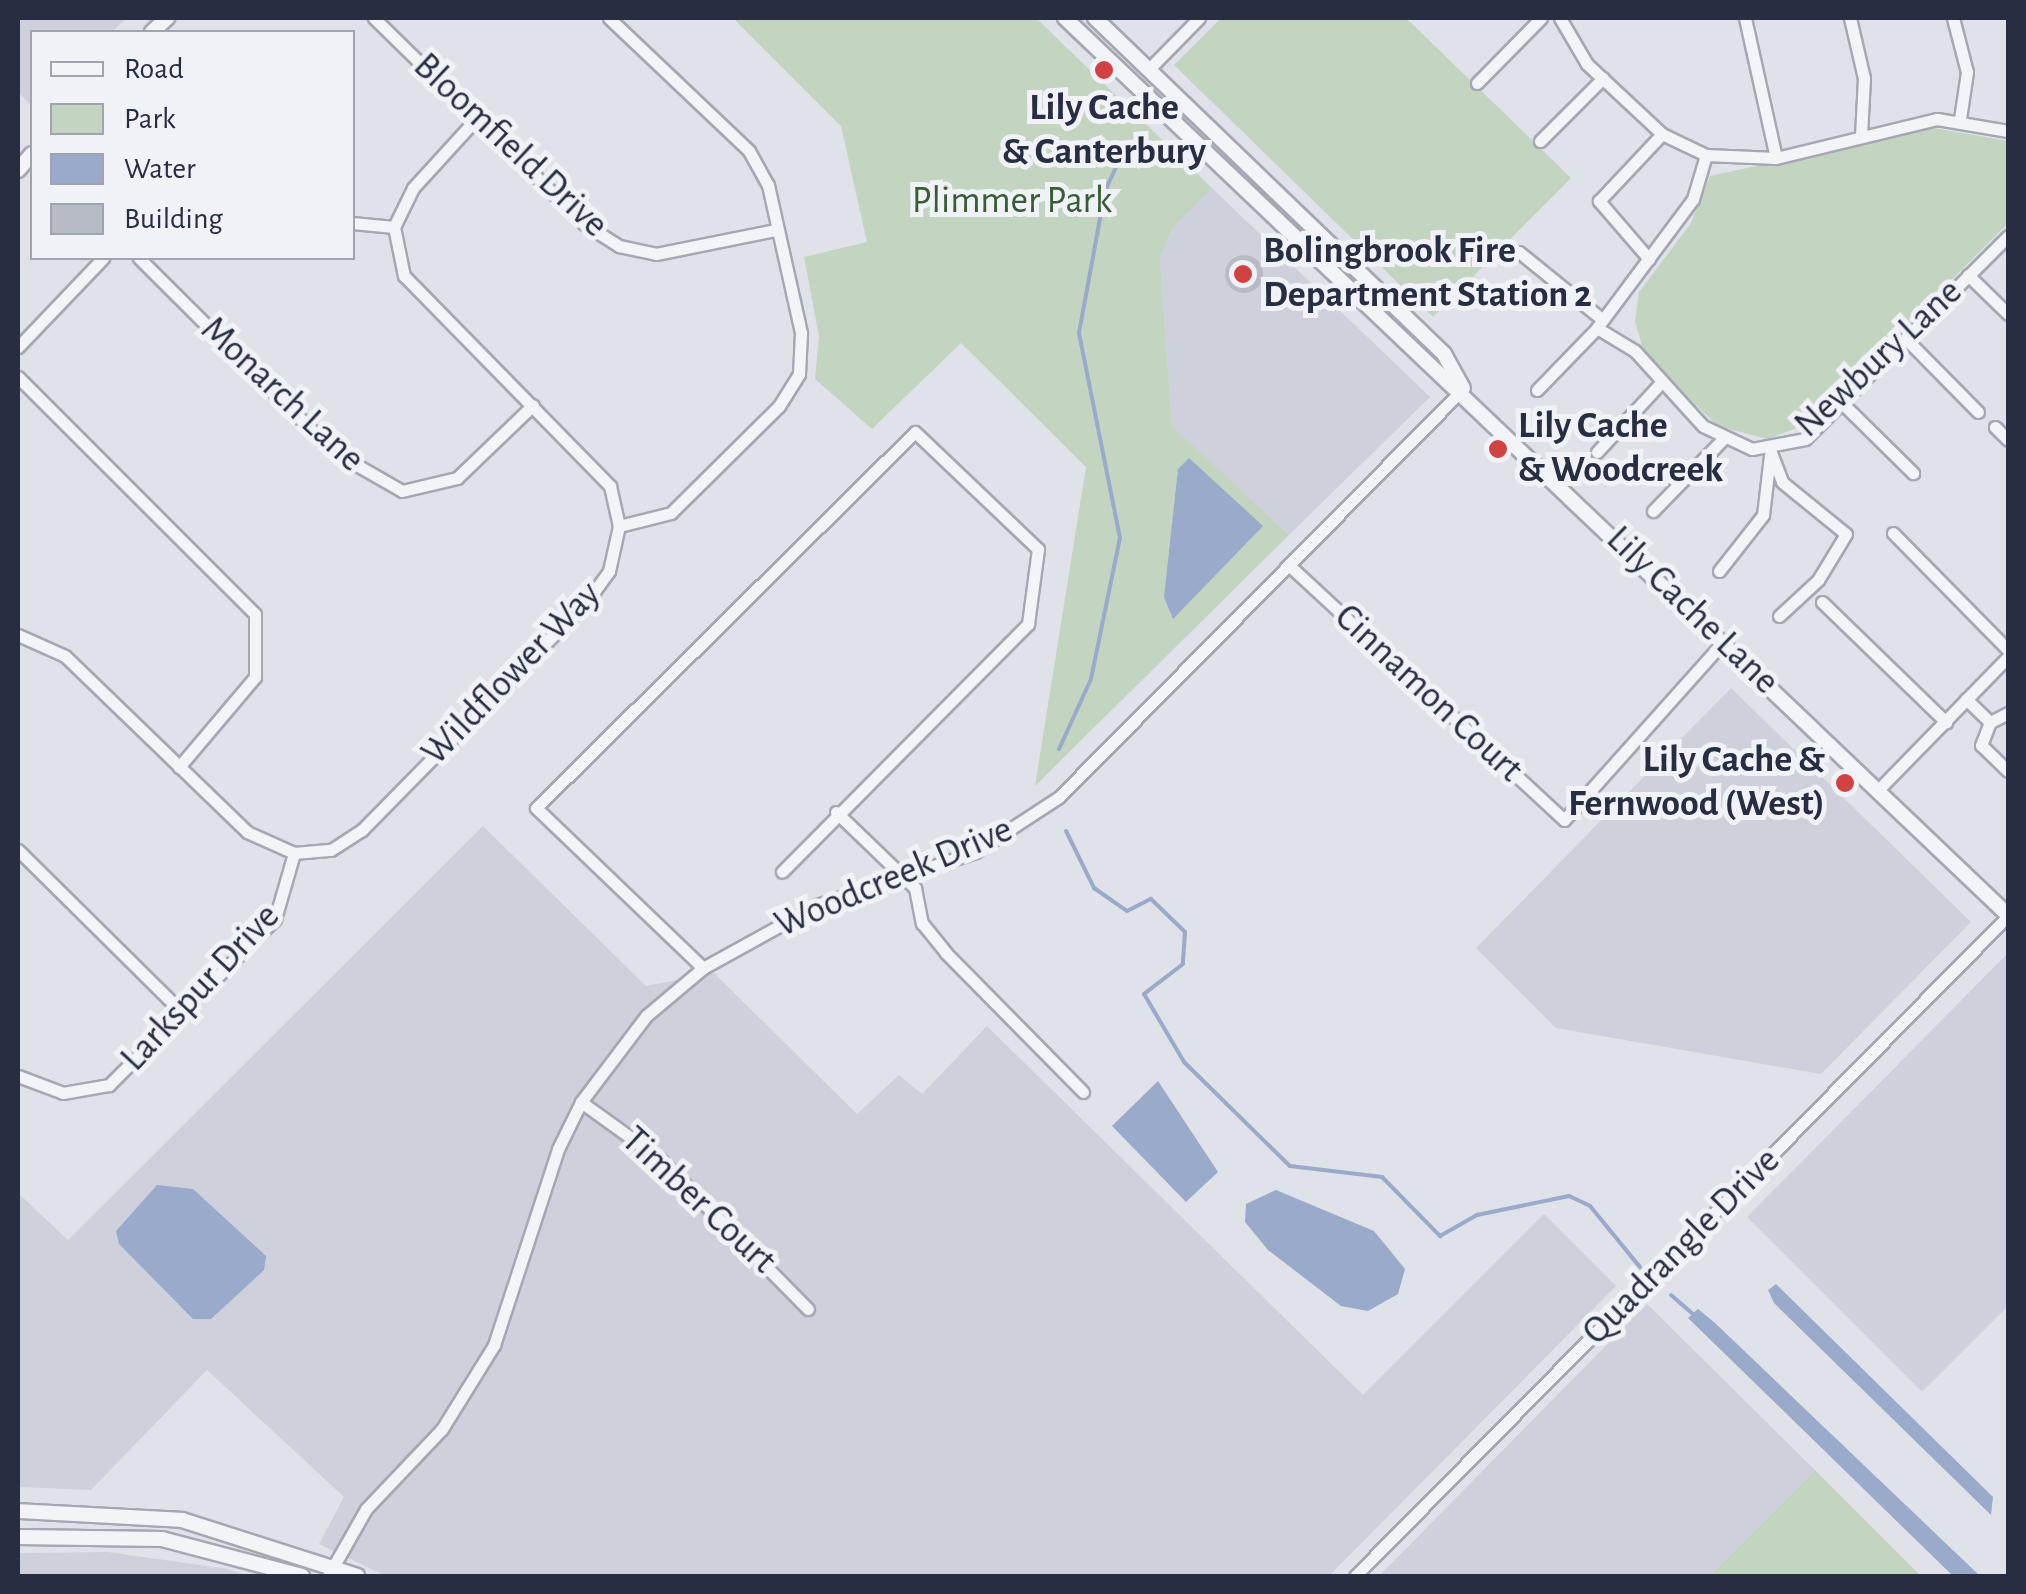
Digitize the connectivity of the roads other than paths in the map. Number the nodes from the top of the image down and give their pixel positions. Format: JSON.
{"nodes":[{"id":1,"x":374,"y":18,"type":"edge"},
{"id":2,"x":609,"y":18,"type":"edge"},
{"id":3,"x":1065,"y":18,"type":"edge"},
{"id":4,"x":1096,"y":18,"type":"edge"},
{"id":5,"x":1198,"y":18,"type":"edge"},
{"id":6,"x":1541,"y":18,"type":"edge"},
{"id":7,"x":1560,"y":18,"type":"edge"},
{"id":8,"x":1745,"y":18,"type":"edge"},
{"id":9,"x":1850,"y":18,"type":"edge"},
{"id":10,"x":1953,"y":18,"type":"edge"},
{"id":11,"x":1148,"y":69,"type":"junction"},
{"id":12,"x":1604,"y":78,"type":"junction"},
{"id":13,"x":1477,"y":83,"type":"dead end"},
{"id":14,"x":1134,"y":84,"type":"junction"},
{"id":15,"x":1960,"y":119,"type":"junction"},
{"id":16,"x":475,"y":120,"type":"junction"},
{"id":17,"x":2008,"y":130,"type":"edge"},
{"id":18,"x":1662,"y":134,"type":"junction"},
{"id":19,"x":1862,"y":135,"type":"junction"},
{"id":20,"x":1540,"y":141,"type":"dead end"},
{"id":21,"x":1706,"y":154,"type":"junction"},
{"id":22,"x":1776,"y":158,"type":"junction"},
{"id":23,"x":355,"y":223,"type":"edge"},
{"id":24,"x":394,"y":228,"type":"junction"},
{"id":25,"x":775,"y":230,"type":"junction"},
{"id":26,"x":2008,"y":236,"type":"edge"},
{"id":27,"x":1519,"y":252,"type":"dead end"},
{"id":28,"x":1649,"y":259,"type":"junction"},
{"id":29,"x":101,"y":260,"type":"edge"},
{"id":30,"x":141,"y":260,"type":"edge"},
{"id":31,"x":1968,"y":275,"type":"junction"},
{"id":32,"x":2008,"y":314,"type":"edge"},
{"id":33,"x":1598,"y":322,"type":"junction"},
{"id":34,"x":1907,"y":340,"type":"junction"},
{"id":35,"x":18,"y":347,"type":"edge"},
{"id":36,"x":18,"y":377,"type":"edge"},
{"id":37,"x":1658,"y":386,"type":"junction"},
{"id":38,"x":1463,"y":389,"type":"junction"},
{"id":39,"x":1537,"y":390,"type":"dead end"},
{"id":40,"x":1842,"y":403,"type":"junction"},
{"id":41,"x":533,"y":406,"type":"junction"},
{"id":42,"x":1978,"y":412,"type":"dead end"},
{"id":43,"x":1994,"y":427,"type":"dead end"},
{"id":44,"x":1723,"y":439,"type":"junction"},
{"id":45,"x":2008,"y":440,"type":"edge"},
{"id":46,"x":1770,"y":450,"type":"junction"},
{"id":47,"x":1597,"y":452,"type":"dead end"},
{"id":48,"x":1913,"y":473,"type":"dead end"},
{"id":49,"x":1653,"y":511,"type":"dead end"},
{"id":50,"x":619,"y":526,"type":"junction"},
{"id":51,"x":1893,"y":533,"type":"dead end"},
{"id":52,"x":1292,"y":568,"type":"junction"},
{"id":53,"x":1719,"y":571,"type":"dead end"},
{"id":54,"x":1822,"y":602,"type":"dead end"},
{"id":55,"x":1778,"y":616,"type":"dead end"},
{"id":56,"x":18,"y":635,"type":"edge"},
{"id":57,"x":1724,"y":641,"type":"junction"},
{"id":58,"x":2008,"y":650,"type":"edge"},
{"id":59,"x":2008,"y":658,"type":"edge"},
{"id":60,"x":1966,"y":699,"type":"junction"},
{"id":61,"x":2008,"y":713,"type":"edge"},
{"id":62,"x":1946,"y":722,"type":"junction"},
{"id":63,"x":1990,"y":722,"type":"junction"},
{"id":64,"x":179,"y":767,"type":"junction"},
{"id":65,"x":2008,"y":771,"type":"edge"},
{"id":66,"x":1878,"y":790,"type":"junction"},
{"id":67,"x":836,"y":812,"type":"junction"},
{"id":68,"x":18,"y":850,"type":"edge"},
{"id":69,"x":294,"y":853,"type":"junction"},
{"id":70,"x":782,"y":872,"type":"dead end"},
{"id":71,"x":902,"y":880,"type":"junction"},
{"id":72,"x":2008,"y":916,"type":"edge"},
{"id":73,"x":702,"y":968,"type":"junction"},
{"id":74,"x":184,"y":1014,"type":"junction"},
{"id":75,"x":18,"y":1076,"type":"edge"},
{"id":76,"x":1083,"y":1092,"type":"dead end"},
{"id":77,"x":581,"y":1102,"type":"junction"},
{"id":78,"x":808,"y":1309,"type":"dead end"},
{"id":79,"x":18,"y":1510,"type":"edge"},
{"id":80,"x":18,"y":1537,"type":"edge"},
{"id":81,"x":330,"y":1571,"type":"edge"},
{"id":82,"x":302,"y":1576,"type":"edge"},
{"id":83,"x":357,"y":1576,"type":"edge"},
{"id":84,"x":1355,"y":1576,"type":"edge"}],
"edges":[{"from":1,"to":16,"type":"street","name":"Bloomfield Drive"},
{"from":2,"to":25,"type":"street"},
{"from":3,"to":14,"type":"street","name":"Lily Cache Lane"},
{"from":4,"to":11,"type":"street","name":"Lily Cache Lane"},
{"from":5,"to":11,"type":"street"},
{"from":6,"to":13,"type":"street"},
{"from":7,"to":12,"type":"street"},
{"from":8,"to":22,"type":"street"},
{"from":9,"to":19,"type":"street"},
{"from":10,"to":15,"type":"street"},
{"from":11,"to":14,"type":"street"},
{"from":11,"to":38,"type":"street","name":"Lily Cache Lane"},
{"from":12,"to":18,"type":"street"},
{"from":12,"to":20,"type":"street"},
{"from":14,"to":38,"type":"street","name":"Lily Cache Lane"},
{"from":15,"to":17,"type":"street"},
{"from":15,"to":19,"type":"street"},
{"from":16,"to":24,"type":"street"},
{"from":16,"to":25,"type":"street","name":"Bloomfield Drive"},
{"from":18,"to":21,"type":"street"},
{"from":18,"to":28,"type":"street"},
{"from":19,"to":22,"type":"street"},
{"from":21,"to":22,"type":"street"},
{"from":21,"to":28,"type":"street"},
{"from":23,"to":24,"type":"street"},
{"from":24,"to":41,"type":"street"},
{"from":25,"to":50,"type":"street"},
{"from":26,"to":31,"type":"street","name":"Newbury Lane"},
{"from":27,"to":33,"type":"street","name":"Newbury Lane"},
{"from":28,"to":33,"type":"street"},
{"from":29,"to":35,"type":"street"},
{"from":30,"to":41,"type":"street","name":"Monarch Lane"},
{"from":31,"to":32,"type":"street"},
{"from":31,"to":34,"type":"street","name":"Newbury Lane"},
{"from":33,"to":37,"type":"street","name":"Newbury Lane"},
{"from":33,"to":39,"type":"street"},
{"from":34,"to":40,"type":"street","name":"Newbury Lane"},
{"from":34,"to":42,"type":"street"},
{"from":36,"to":64,"type":"street"},
{"from":37,"to":44,"type":"street","name":"Newbury Lane"},
{"from":37,"to":47,"type":"street"},
{"from":38,"to":52,"type":"street","name":"Woodcreek Drive"},
{"from":38,"to":57,"type":"street","name":"Lily Cache Lane"},
{"from":40,"to":46,"type":"street","name":"Newbury Lane"},
{"from":40,"to":48,"type":"street"},
{"from":41,"to":50,"type":"street"},
{"from":43,"to":45,"type":"street"},
{"from":44,"to":46,"type":"street","name":"Newbury Lane"},
{"from":44,"to":49,"type":"street"},
{"from":46,"to":53,"type":"street"},
{"from":46,"to":55,"type":"street"},
{"from":50,"to":69,"type":"street","name":"Wildflower Way"},
{"from":51,"to":58,"type":"street"},
{"from":52,"to":57,"type":"street","name":"Cinnamon Court"},
{"from":52,"to":71,"type":"street","name":"Woodcreek Drive"},
{"from":54,"to":62,"type":"street"},
{"from":56,"to":64,"type":"street"},
{"from":57,"to":66,"type":"street","name":"Lily Cache Lane"},
{"from":59,"to":60,"type":"street"},
{"from":60,"to":62,"type":"street"},
{"from":60,"to":63,"type":"street"},
{"from":61,"to":63,"type":"street"},
{"from":62,"to":66,"type":"street"},
{"from":63,"to":65,"type":"street"},
{"from":64,"to":69,"type":"street"},
{"from":66,"to":72,"type":"street","name":"Lily Cache Lane"},
{"from":67,"to":70,"type":"street"},
{"from":67,"to":71,"type":"street"},
{"from":67,"to":73,"type":"street"},
{"from":68,"to":74,"type":"street"},
{"from":69,"to":74,"type":"street","name":"Larkspur Drive"},
{"from":71,"to":73,"type":"street","name":"Woodcreek Drive"},
{"from":71,"to":76,"type":"street"},
{"from":72,"to":84,"type":"street","name":"Quadrangle Drive"},
{"from":73,"to":77,"type":"street","name":"Woodcreek Drive"},
{"from":74,"to":75,"type":"street","name":"Larkspur Drive"},
{"from":77,"to":78,"type":"street","name":"Timber Court"},
{"from":77,"to":81,"type":"street","name":"Woodcreek Drive"},
{"from":79,"to":81,"type":"street"},
{"from":80,"to":82,"type":"street"},
{"from":81,"to":83,"type":"street"}]}
